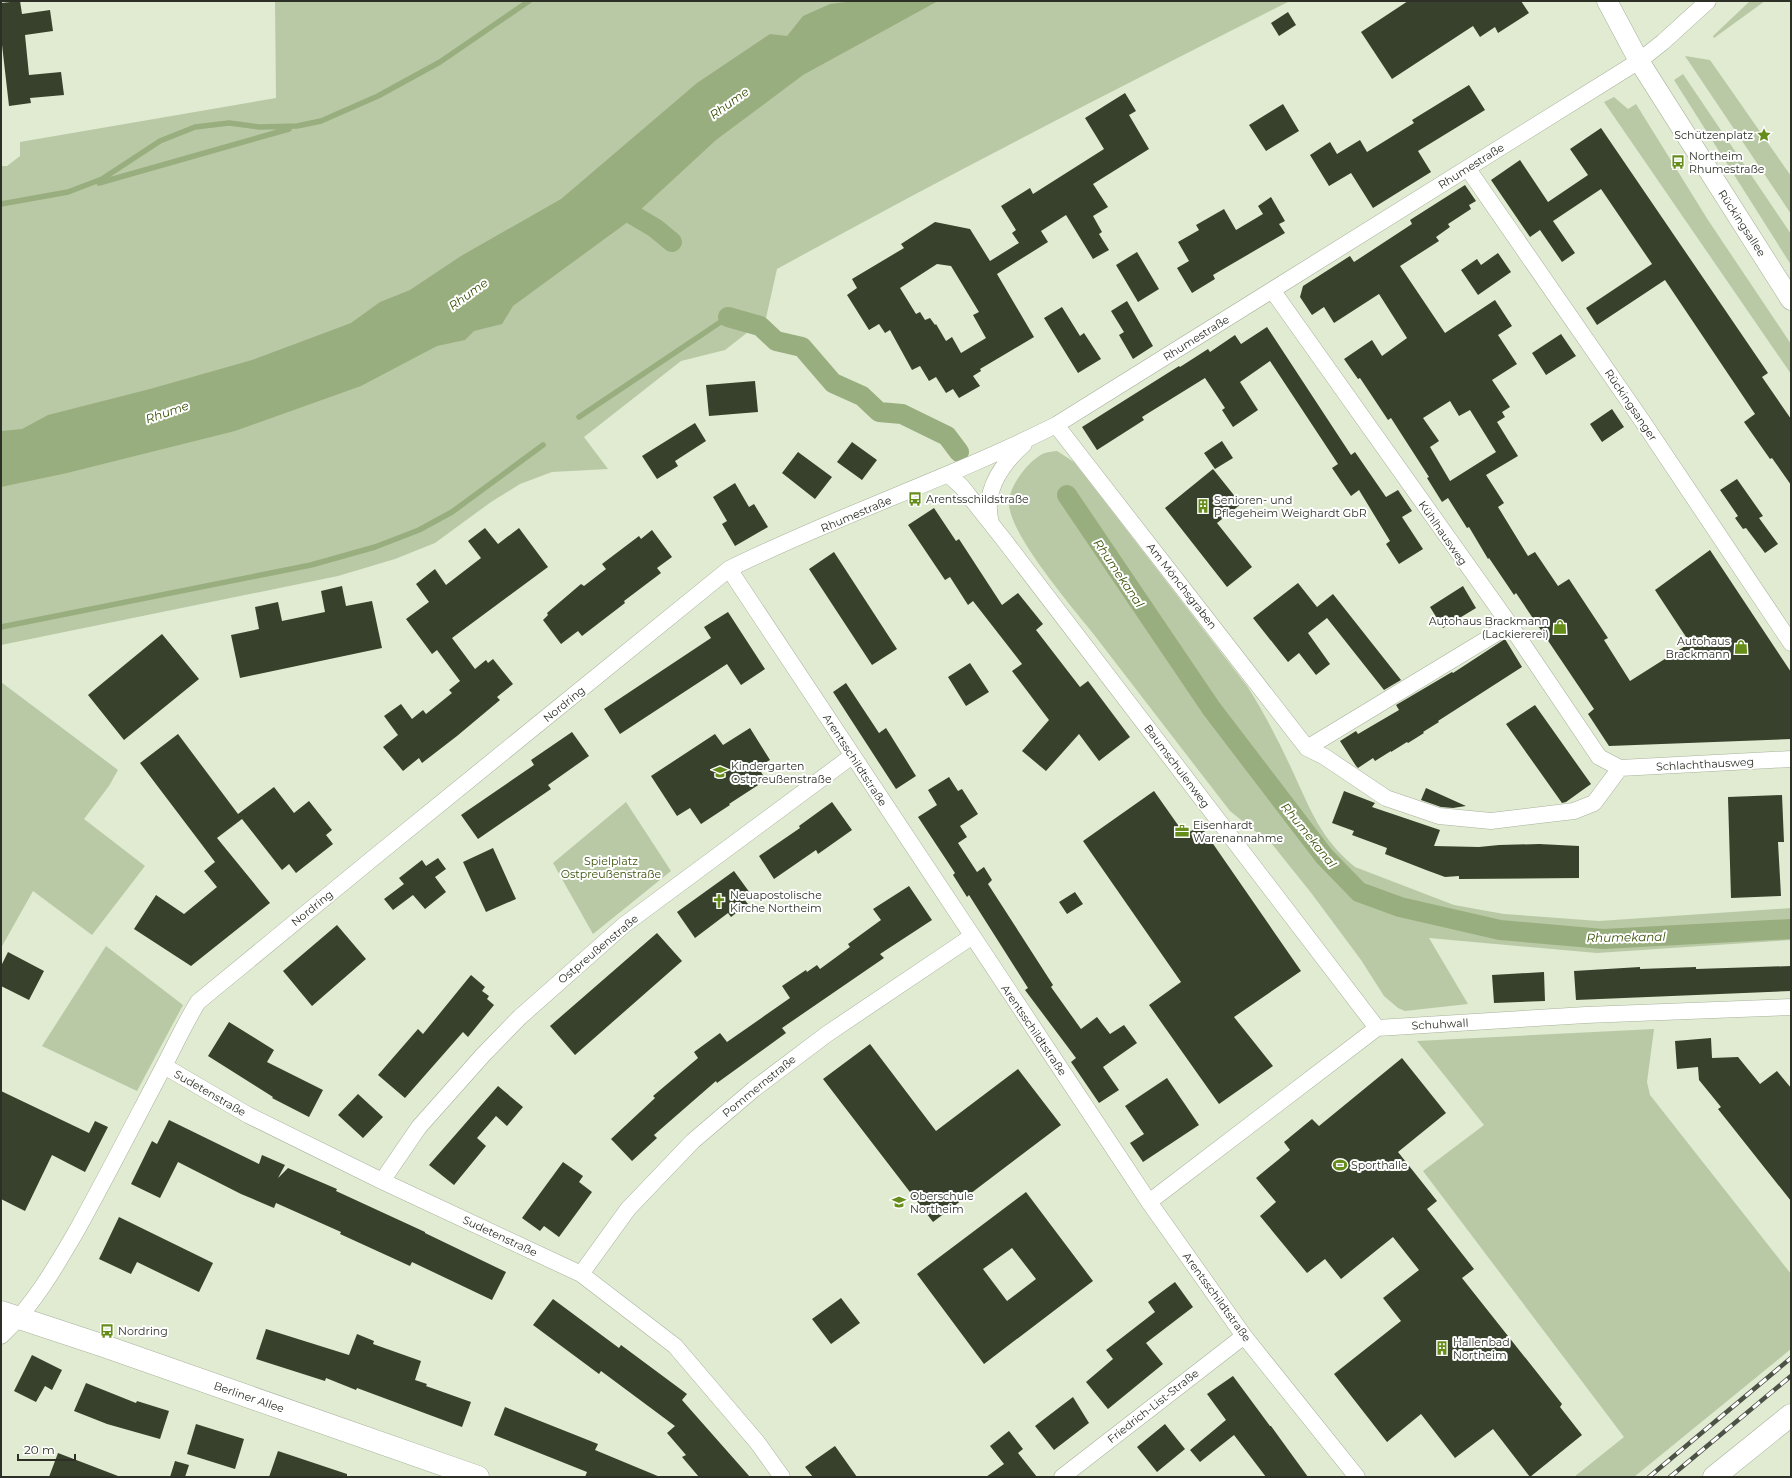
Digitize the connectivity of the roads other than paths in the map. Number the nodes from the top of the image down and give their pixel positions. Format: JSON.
{"nodes":[{"id":1,"x":1607,"y":1,"type":"edge"},
{"id":2,"x":1708,"y":1,"type":"edge"},
{"id":3,"x":1639,"y":61,"type":"junction"},
{"id":4,"x":1468,"y":169,"type":"junction"},
{"id":5,"x":1272,"y":290,"type":"junction"},
{"id":6,"x":1791,"y":300,"type":"edge"},
{"id":7,"x":1056,"y":425,"type":"junction"},
{"id":8,"x":1032,"y":437,"type":"junction"},
{"id":9,"x":949,"y":475,"type":"junction"},
{"id":10,"x":992,"y":524,"type":"junction"},
{"id":11,"x":729,"y":569,"type":"junction"},
{"id":12,"x":1510,"y":625,"type":"junction"},
{"id":13,"x":1791,"y":643,"type":"edge"},
{"id":14,"x":1307,"y":748,"type":"junction"},
{"id":15,"x":852,"y":756,"type":"junction"},
{"id":16,"x":1791,"y":759,"type":"edge"},
{"id":17,"x":1620,"y":768,"type":"junction"},
{"id":18,"x":972,"y":937,"type":"junction"},
{"id":19,"x":1791,"y":1007,"type":"edge"},
{"id":20,"x":1377,"y":1028,"type":"junction"},
{"id":21,"x":164,"y":1066,"type":"junction"},
{"id":22,"x":382,"y":1181,"type":"junction"},
{"id":23,"x":1148,"y":1202,"type":"junction"},
{"id":24,"x":581,"y":1274,"type":"junction"},
{"id":25,"x":10,"y":1315,"type":"edge"},
{"id":26,"x":1,"y":1336,"type":"edge"},
{"id":27,"x":1244,"y":1336,"type":"junction"},
{"id":28,"x":1791,"y":1415,"type":"edge"},
{"id":29,"x":478,"y":1477,"type":"edge"},
{"id":30,"x":782,"y":1477,"type":"edge"},
{"id":31,"x":1063,"y":1477,"type":"edge"},
{"id":32,"x":1357,"y":1477,"type":"edge"},
{"id":33,"x":1714,"y":1477,"type":"edge"}],
"edges":[{"from":1,"to":3,"type":"street","name":"Rückingsallee"},
{"from":2,"to":3,"type":"street","name":"Rhumestraße"},
{"from":3,"to":4,"type":"street","name":"Rhumestraße"},
{"from":3,"to":6,"type":"street","name":"Rückingsallee"},
{"from":4,"to":5,"type":"street","name":"Rhumestraße"},
{"from":4,"to":13,"type":"street","name":"Rückingsanger"},
{"from":5,"to":7,"type":"street","name":"Rhumestraße"},
{"from":5,"to":12,"type":"street","name":"Kühlhausweg"},
{"from":7,"to":8,"type":"street","name":"Rhumestraße"},
{"from":7,"to":14,"type":"street","name":"Am Mönchsgraben"},
{"from":8,"to":9,"type":"street","name":"Rhumestraße"},
{"from":8,"to":10,"type":"street","name":"Baumschulenweg"},
{"from":9,"to":10,"type":"street","name":"Baumschulenweg"},
{"from":9,"to":11,"type":"street","name":"Rhumestraße"},
{"from":10,"to":20,"type":"street","name":"Baumschulenweg"},
{"from":11,"to":15,"type":"street","name":"Arentsschildtstraße"},
{"from":11,"to":21,"type":"street","name":"Nordring"},
{"from":12,"to":14,"type":"street"},
{"from":12,"to":17,"type":"street","name":"Kühlhausweg"},
{"from":14,"to":17,"type":"street","name":"Am Mönchsgraben"},
{"from":15,"to":18,"type":"street","name":"Arentsschildtstraße"},
{"from":15,"to":22,"type":"street","name":"Ostpreußenstraße"},
{"from":16,"to":17,"type":"street","name":"Schlachthausweg"},
{"from":18,"to":23,"type":"street","name":"Arentsschildtstraße"},
{"from":18,"to":24,"type":"street","name":"Pommernstraße"},
{"from":19,"to":20,"type":"street","name":"Schuhwall"},
{"from":20,"to":23,"type":"street"},
{"from":21,"to":22,"type":"street","name":"Sudetenstraße"},
{"from":21,"to":25,"type":"street","name":"Nordring"},
{"from":22,"to":24,"type":"street","name":"Sudetenstraße"},
{"from":23,"to":27,"type":"street","name":"Arentsschildtstraße"},
{"from":24,"to":30,"type":"street","name":"Sudetenstraße"},
{"from":25,"to":26,"type":"street","name":"Nordring"},
{"from":25,"to":29,"type":"main road","name":"Berliner Allee"},
{"from":27,"to":31,"type":"street","name":"Friedrich-List-Straße"},
{"from":27,"to":32,"type":"street","name":"Arentsschildtstraße"},
{"from":28,"to":33,"type":"main road"}]}
